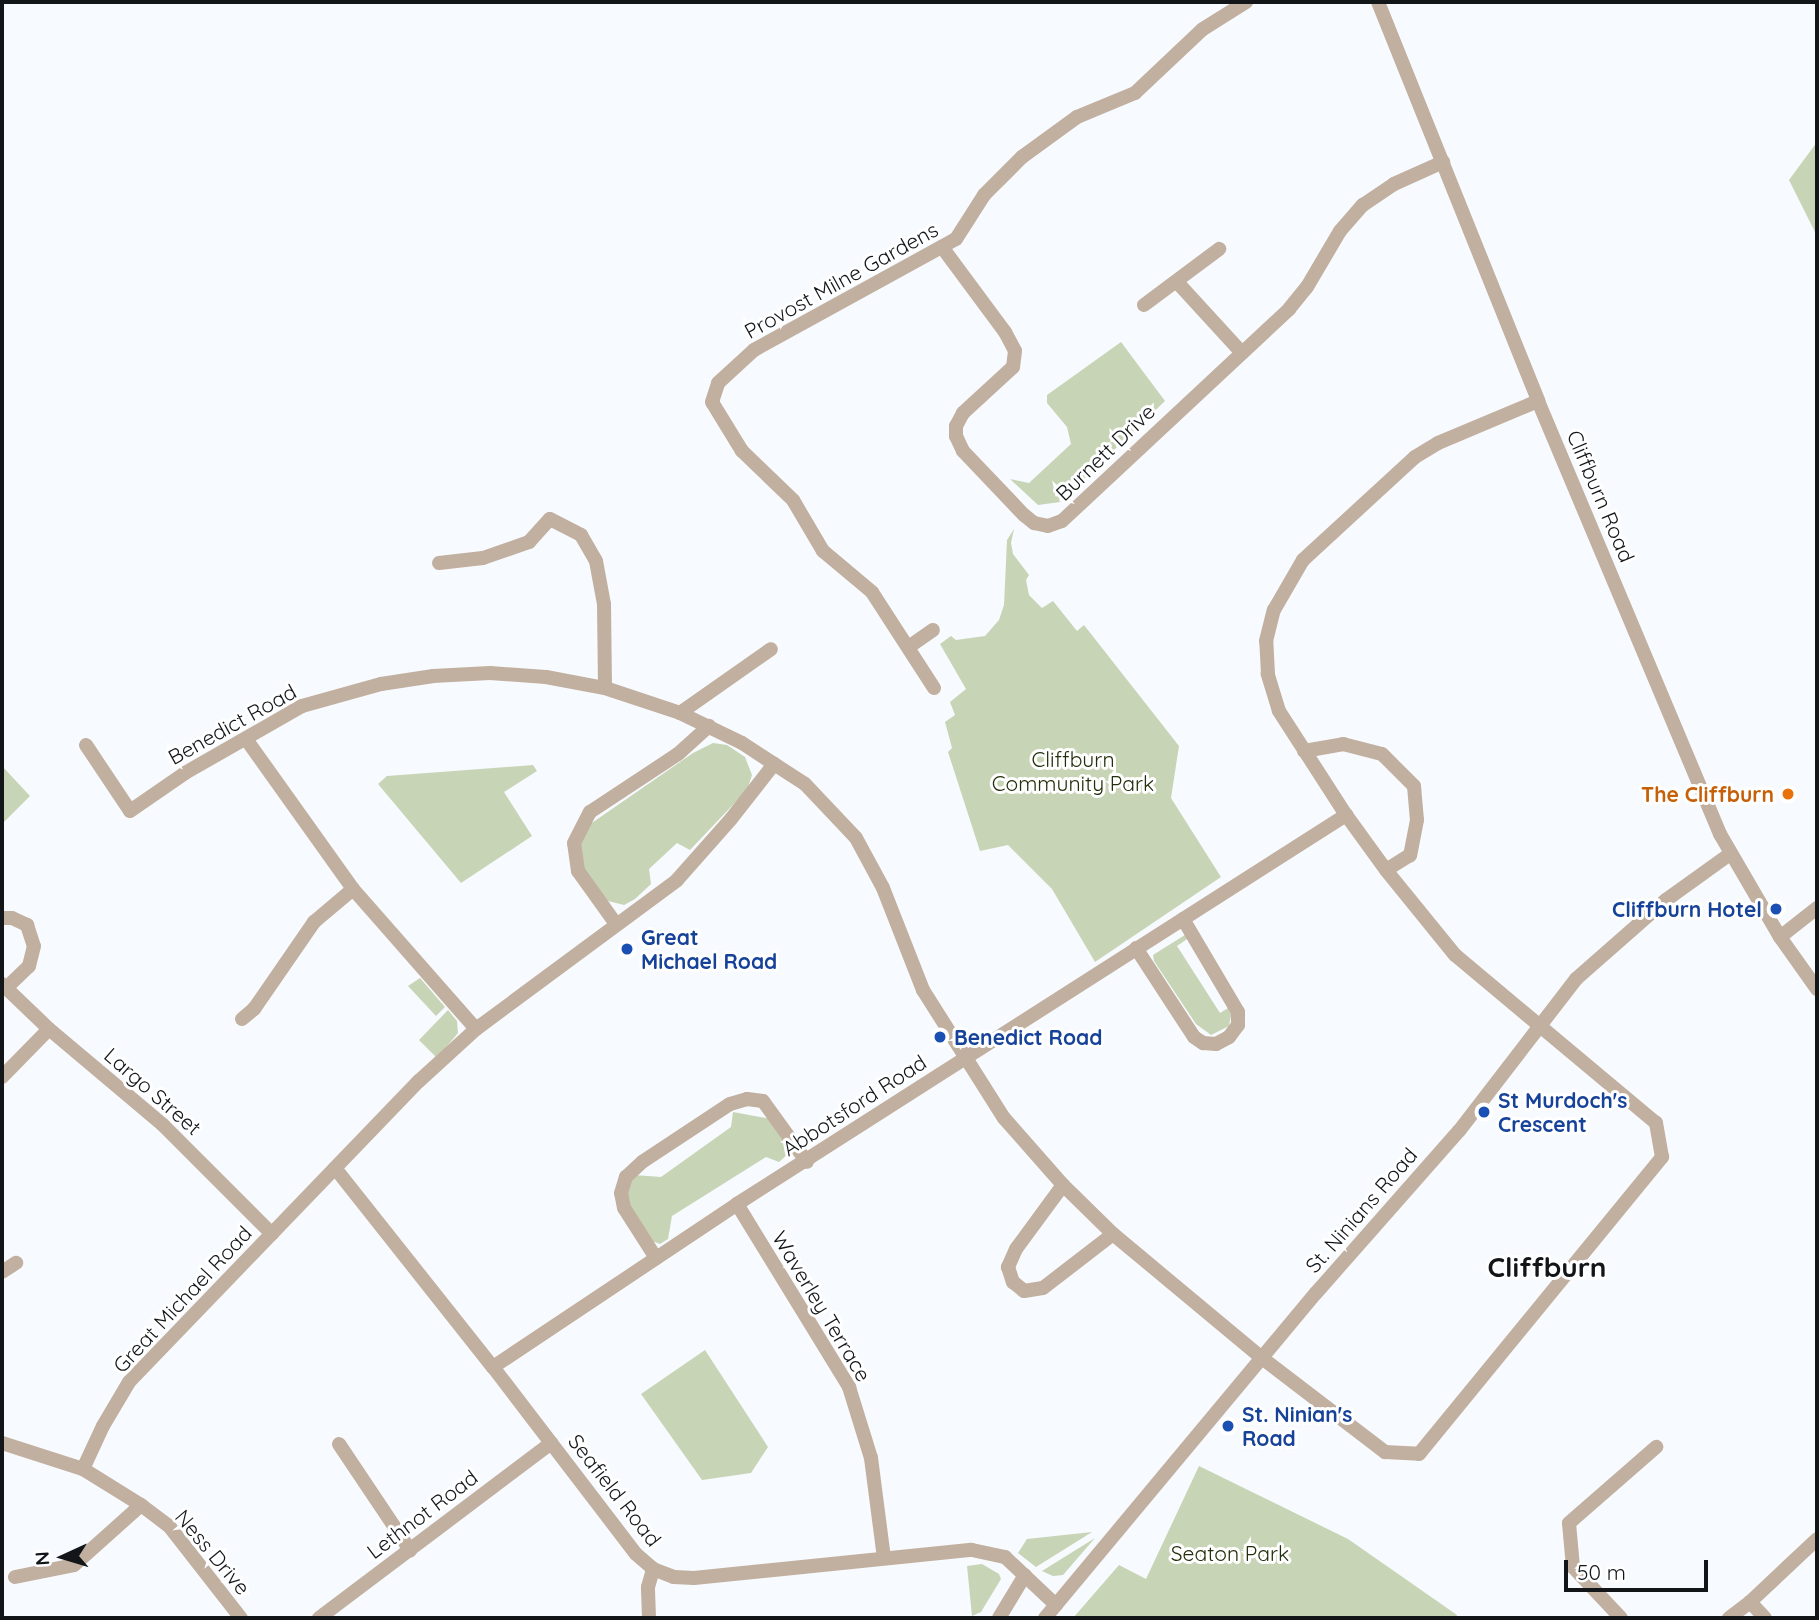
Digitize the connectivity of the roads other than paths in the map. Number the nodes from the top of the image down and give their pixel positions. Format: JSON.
{"nodes":[{"id":1,"x":1246,"y":2,"type":"edge"},
{"id":2,"x":1378,"y":2,"type":"edge"},
{"id":3,"x":1443,"y":162,"type":"junction"},
{"id":4,"x":942,"y":247,"type":"junction"},
{"id":5,"x":1219,"y":250,"type":"dead end"},
{"id":6,"x":1177,"y":282,"type":"junction"},
{"id":7,"x":1144,"y":305,"type":"dead end"},
{"id":8,"x":1242,"y":352,"type":"junction"},
{"id":9,"x":1538,"y":401,"type":"junction"},
{"id":10,"x":439,"y":563,"type":"dead end"},
{"id":11,"x":933,"y":630,"type":"dead end"},
{"id":12,"x":910,"y":646,"type":"junction"},
{"id":13,"x":771,"y":649,"type":"dead end"},
{"id":14,"x":605,"y":688,"type":"junction"},
{"id":15,"x":934,"y":688,"type":"dead end"},
{"id":16,"x":680,"y":713,"type":"junction"},
{"id":17,"x":709,"y":726,"type":"junction"},
{"id":18,"x":246,"y":739,"type":"junction"},
{"id":19,"x":86,"y":745,"type":"dead end"},
{"id":20,"x":1304,"y":751,"type":"junction"},
{"id":21,"x":774,"y":764,"type":"junction"},
{"id":22,"x":1346,"y":815,"type":"junction"},
{"id":23,"x":1730,"y":854,"type":"junction"},
{"id":24,"x":1386,"y":870,"type":"junction"},
{"id":25,"x":353,"y":889,"type":"junction"},
{"id":26,"x":1817,"y":908,"type":"edge"},
{"id":27,"x":2,"y":918,"type":"edge"},
{"id":28,"x":1183,"y":919,"type":"junction"},
{"id":29,"x":616,"y":924,"type":"junction"},
{"id":30,"x":1780,"y":937,"type":"junction"},
{"id":31,"x":1136,"y":948,"type":"junction"},
{"id":32,"x":4,"y":986,"type":"edge"},
{"id":33,"x":1817,"y":989,"type":"edge"},
{"id":34,"x":242,"y":1019,"type":"dead end"},
{"id":35,"x":1539,"y":1027,"type":"junction"},
{"id":36,"x":476,"y":1028,"type":"junction"},
{"id":37,"x":49,"y":1029,"type":"junction"},
{"id":38,"x":964,"y":1059,"type":"junction"},
{"id":39,"x":2,"y":1077,"type":"edge"},
{"id":40,"x":807,"y":1162,"type":"junction"},
{"id":41,"x":335,"y":1168,"type":"junction"},
{"id":42,"x":1063,"y":1185,"type":"junction"},
{"id":43,"x":737,"y":1204,"type":"junction"},
{"id":44,"x":272,"y":1234,"type":"junction"},
{"id":45,"x":1113,"y":1234,"type":"junction"},
{"id":46,"x":656,"y":1258,"type":"junction"},
{"id":47,"x":16,"y":1263,"type":"dead end"},
{"id":48,"x":2,"y":1272,"type":"edge"},
{"id":49,"x":1262,"y":1358,"type":"junction"},
{"id":50,"x":493,"y":1367,"type":"junction"},
{"id":51,"x":2,"y":1443,"type":"edge"},
{"id":52,"x":551,"y":1443,"type":"junction"},
{"id":53,"x":338,"y":1444,"type":"dead end"},
{"id":54,"x":1656,"y":1447,"type":"dead end"},
{"id":55,"x":83,"y":1469,"type":"junction"},
{"id":56,"x":141,"y":1505,"type":"junction"},
{"id":57,"x":1817,"y":1538,"type":"edge"},
{"id":58,"x":410,"y":1550,"type":"junction"},
{"id":59,"x":884,"y":1558,"type":"junction"},
{"id":60,"x":653,"y":1569,"type":"junction"},
{"id":61,"x":1025,"y":1575,"type":"junction"},
{"id":62,"x":15,"y":1577,"type":"dead end"},
{"id":63,"x":1750,"y":1602,"type":"junction"},
{"id":64,"x":1056,"y":1605,"type":"junction"},
{"id":65,"x":241,"y":1618,"type":"edge"},
{"id":66,"x":319,"y":1618,"type":"edge"},
{"id":67,"x":649,"y":1618,"type":"edge"},
{"id":68,"x":999,"y":1618,"type":"edge"},
{"id":69,"x":1045,"y":1618,"type":"edge"},
{"id":70,"x":1621,"y":1618,"type":"edge"},
{"id":71,"x":1729,"y":1618,"type":"edge"},
{"id":72,"x":1765,"y":1618,"type":"edge"}],
"edges":[{"from":1,"to":4,"type":"street","name":"Provost Milne Gardens"},
{"from":2,"to":3,"type":"street","name":"Cliffburn Road"},
{"from":3,"to":8,"type":"street","name":"Burnett Drive"},
{"from":3,"to":9,"type":"street","name":"Cliffburn Road"},
{"from":4,"to":8,"type":"street","name":"Burnett Drive"},
{"from":4,"to":12,"type":"street","name":"Provost Milne Gardens"},
{"from":5,"to":6,"type":"street"},
{"from":6,"to":7,"type":"street"},
{"from":6,"to":8,"type":"street"},
{"from":9,"to":20,"type":"street"},
{"from":9,"to":23,"type":"street","name":"Cliffburn Road"},
{"from":10,"to":14,"type":"street"},
{"from":11,"to":12,"type":"street"},
{"from":12,"to":15,"type":"street","name":"Provost Milne Gardens"},
{"from":13,"to":16,"type":"street"},
{"from":14,"to":16,"type":"street","name":"Benedict Road"},
{"from":14,"to":18,"type":"street","name":"Benedict Road"},
{"from":16,"to":17,"type":"street","name":"Benedict Road"},
{"from":17,"to":21,"type":"street","name":"Benedict Road"},
{"from":17,"to":29,"type":"street"},
{"from":18,"to":19,"type":"street","name":"Benedict Road"},
{"from":18,"to":25,"type":"street"},
{"from":20,"to":22,"type":"street"},
{"from":20,"to":24,"type":"street"},
{"from":21,"to":29,"type":"street","name":"Great Michael Road"},
{"from":21,"to":38,"type":"street","name":"Benedict Road"},
{"from":22,"to":24,"type":"street"},
{"from":22,"to":28,"type":"street","name":"Abbotsford Road"},
{"from":23,"to":30,"type":"street","name":"Cliffburn Road"},
{"from":23,"to":35,"type":"street","name":"St. Ninians Road"},
{"from":24,"to":35,"type":"street"},
{"from":25,"to":34,"type":"street"},
{"from":25,"to":36,"type":"street"},
{"from":26,"to":30,"type":"street"},
{"from":27,"to":32,"type":"street"},
{"from":28,"to":31,"type":"street","name":"Abbotsford Road"},
{"from":28,"to":31,"type":"street"},
{"from":29,"to":36,"type":"street","name":"Great Michael Road"},
{"from":30,"to":33,"type":"street","name":"Cliffburn Road"},
{"from":31,"to":38,"type":"street","name":"Abbotsford Road"},
{"from":32,"to":37,"type":"street","name":"Largo Street"},
{"from":35,"to":49,"type":"street","name":"St. Ninians Road"},
{"from":35,"to":49,"type":"street","name":"Benedict Road"},
{"from":36,"to":41,"type":"street","name":"Great Michael Road"},
{"from":37,"to":39,"type":"street"},
{"from":37,"to":44,"type":"street","name":"Largo Street"},
{"from":38,"to":40,"type":"street","name":"Abbotsford Road"},
{"from":38,"to":42,"type":"street","name":"Benedict Road"},
{"from":40,"to":43,"type":"street","name":"Abbotsford Road"},
{"from":40,"to":46,"type":"street"},
{"from":41,"to":44,"type":"street","name":"Great Michael Road"},
{"from":41,"to":50,"type":"street","name":"Seafield Road"},
{"from":42,"to":45,"type":"street","name":"Benedict Road"},
{"from":42,"to":45,"type":"street"},
{"from":43,"to":46,"type":"street","name":"Abbotsford Road"},
{"from":43,"to":59,"type":"street","name":"Waverley Terrace"},
{"from":44,"to":55,"type":"street","name":"Great Michael Road"},
{"from":45,"to":49,"type":"street","name":"Benedict Road"},
{"from":46,"to":50,"type":"street","name":"Abbotsford Road"},
{"from":47,"to":48,"type":"street"},
{"from":49,"to":64,"type":"street","name":"St. Ninians Road"},
{"from":50,"to":52,"type":"street","name":"Seafield Road"},
{"from":51,"to":55,"type":"street","name":"Ness Drive"},
{"from":52,"to":58,"type":"street","name":"Lethnot Road"},
{"from":52,"to":60,"type":"street","name":"Seafield Road"},
{"from":53,"to":58,"type":"street"},
{"from":54,"to":70,"type":"street"},
{"from":55,"to":56,"type":"street","name":"Ness Drive"},
{"from":56,"to":62,"type":"street"},
{"from":56,"to":65,"type":"street","name":"Ness Drive"},
{"from":57,"to":63,"type":"street"},
{"from":58,"to":66,"type":"street","name":"Lethnot Road"},
{"from":59,"to":60,"type":"street","name":"Seafield Road"},
{"from":59,"to":61,"type":"street","name":"Seafield Road"},
{"from":60,"to":67,"type":"street"},
{"from":61,"to":64,"type":"street","name":"Seafield Road"},
{"from":61,"to":68,"type":"street"},
{"from":63,"to":71,"type":"street"},
{"from":63,"to":72,"type":"street"},
{"from":64,"to":69,"type":"street","name":"St. Ninians Road"}]}
